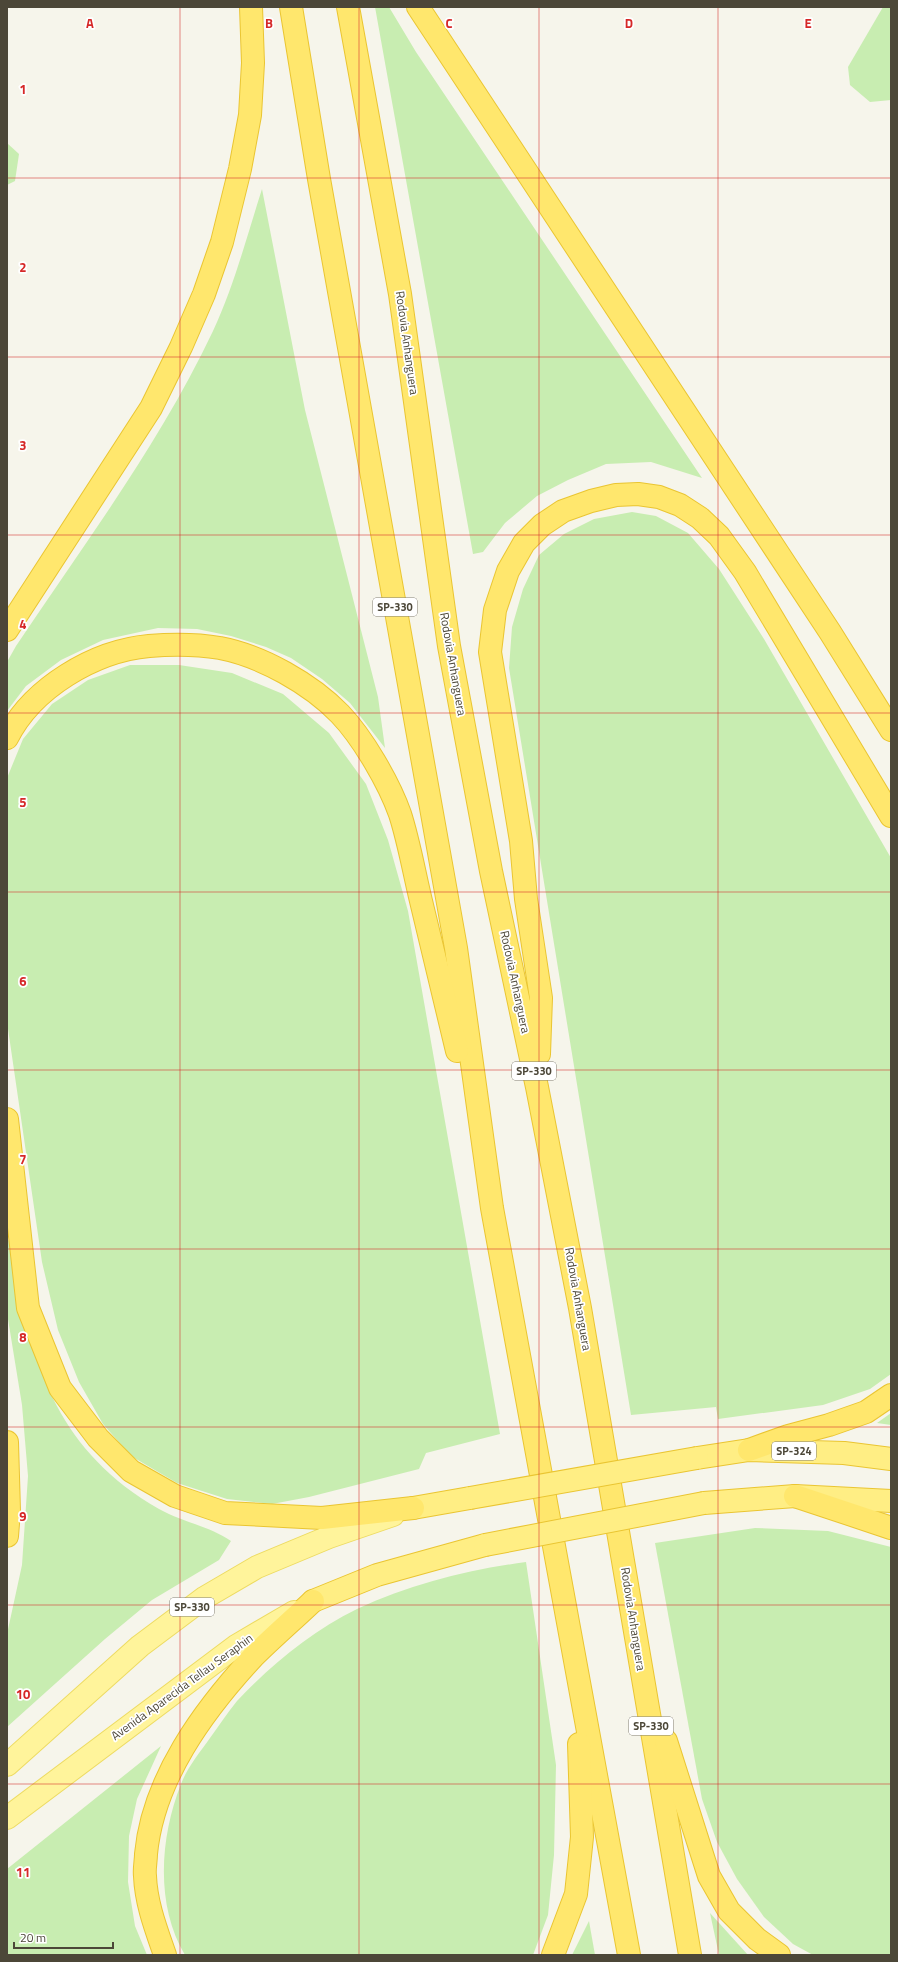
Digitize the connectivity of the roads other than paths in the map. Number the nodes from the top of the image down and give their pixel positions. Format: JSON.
{"nodes":[{"id":1,"x":251,"y":7,"type":"edge"},
{"id":2,"x":291,"y":7,"type":"edge"},
{"id":3,"x":348,"y":7,"type":"edge"},
{"id":4,"x":418,"y":7,"type":"edge"},
{"id":5,"x":7,"y":630,"type":"edge"},
{"id":6,"x":891,"y":730,"type":"edge"},
{"id":7,"x":7,"y":738,"type":"edge"},
{"id":8,"x":891,"y":816,"type":"edge"},
{"id":9,"x":537,"y":1087,"type":"junction"},
{"id":10,"x":7,"y":1119,"type":"edge"},
{"id":11,"x":492,"y":1208,"type":"junction"},
{"id":12,"x":891,"y":1395,"type":"edge"},
{"id":13,"x":7,"y":1442,"type":"edge"},
{"id":14,"x":749,"y":1450,"type":"junction"},
{"id":15,"x":891,"y":1459,"type":"edge"},
{"id":16,"x":794,"y":1496,"type":"junction"},
{"id":17,"x":470,"y":1498,"type":"joint"},
{"id":18,"x":891,"y":1501,"type":"edge"},
{"id":19,"x":413,"y":1508,"type":"junction"},
{"id":20,"x":891,"y":1528,"type":"edge"},
{"id":21,"x":7,"y":1536,"type":"edge"},
{"id":22,"x":313,"y":1601,"type":"junction"},
{"id":23,"x":635,"y":1635,"type":"junction"},
{"id":24,"x":577,"y":1673,"type":"junction"},
{"id":25,"x":7,"y":1765,"type":"edge"},
{"id":26,"x":7,"y":1818,"type":"edge"},
{"id":27,"x":165,"y":1955,"type":"edge"},
{"id":28,"x":553,"y":1955,"type":"edge"},
{"id":29,"x":629,"y":1955,"type":"edge"},
{"id":30,"x":690,"y":1955,"type":"edge"},
{"id":31,"x":779,"y":1955,"type":"edge"}],
"edges":[{"from":1,"to":5,"type":"highway"},
{"from":2,"to":11,"type":"highway","number":"SP-330"},
{"from":3,"to":9,"type":"highway","name":"Rodovia Anhanguera","number":"SP-330"},
{"from":4,"to":6,"type":"highway"},
{"from":7,"to":11,"type":"highway"},
{"from":8,"to":9,"type":"highway"},
{"from":9,"to":23,"type":"highway","name":"Rodovia Anhanguera","number":"SP-330"},
{"from":10,"to":19,"type":"highway"},
{"from":11,"to":24,"type":"highway","number":"SP-330"},
{"from":12,"to":14,"type":"highway"},
{"from":13,"to":21,"type":"highway"},
{"from":14,"to":15,"type":"highway","number":"SP-324"},
{"from":14,"to":17,"type":"highway","number":"SP-324","bridge":true},
{"from":16,"to":18,"type":"highway","name":"Avenida Aparecida Tellau Seraphin"},
{"from":16,"to":20,"type":"highway"},
{"from":16,"to":22,"type":"highway","name":"Avenida Aparecida Tellau Seraphin","bridge":true},
{"from":17,"to":19,"type":"highway","number":"SP-330"},
{"from":19,"to":25,"type":"main road","number":"SP-330"},
{"from":22,"to":26,"type":"main road","name":"Avenida Aparecida Tellau Seraphin"},
{"from":22,"to":27,"type":"highway"},
{"from":23,"to":30,"type":"highway","name":"Rodovia Anhanguera","number":"SP-330"},
{"from":23,"to":31,"type":"highway"},
{"from":24,"to":28,"type":"highway"},
{"from":24,"to":29,"type":"highway","number":"SP-330"}]}
